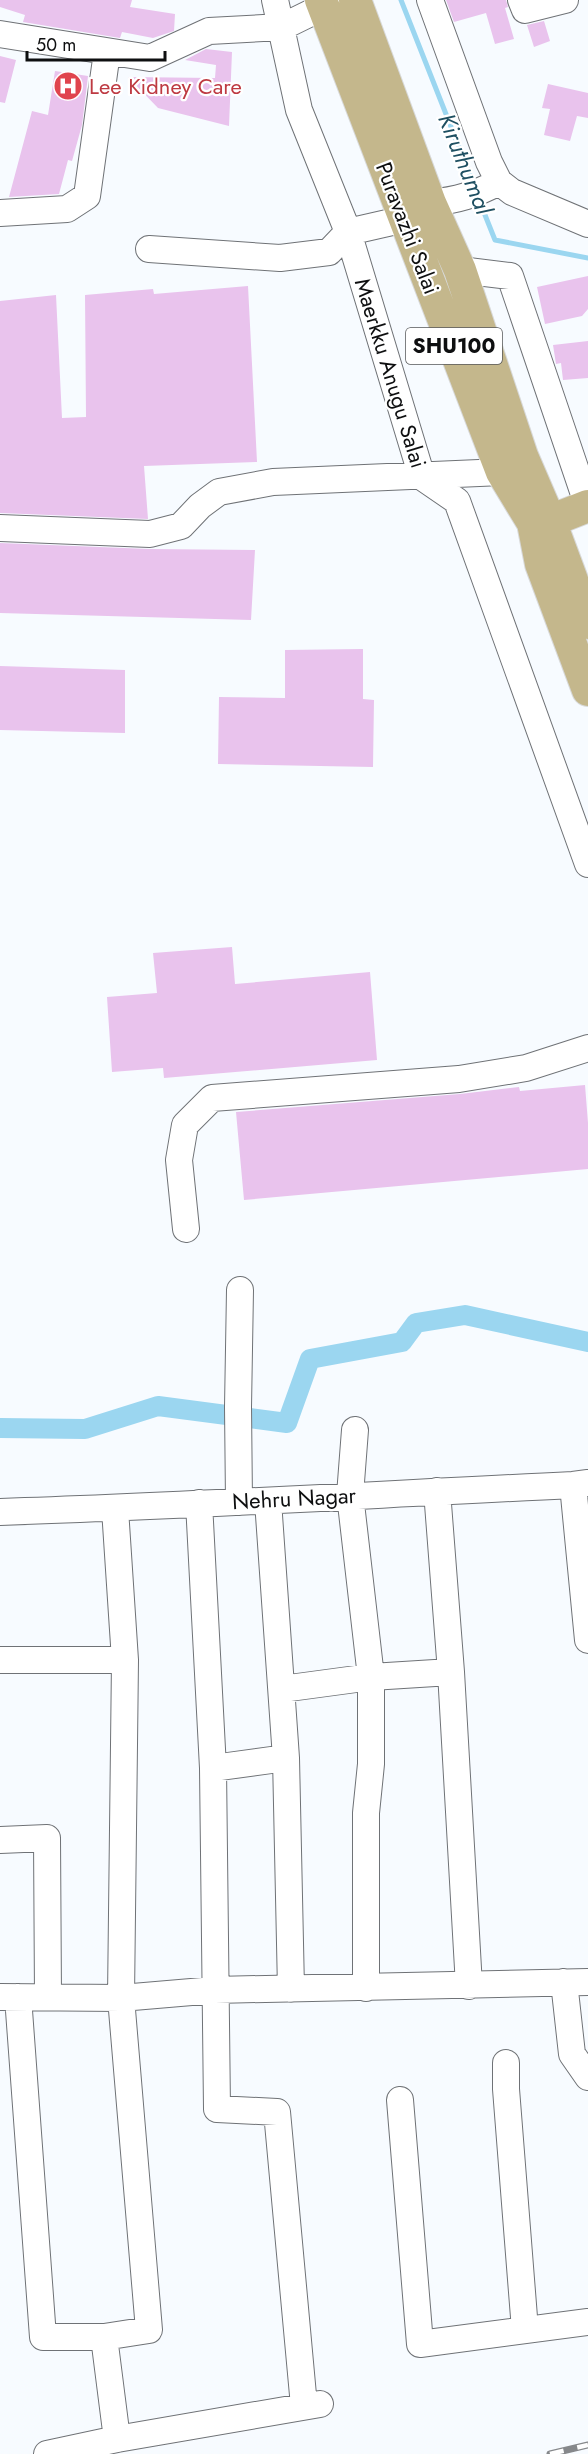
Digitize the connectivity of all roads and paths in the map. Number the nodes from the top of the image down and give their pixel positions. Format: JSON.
{"nodes":[{"id":1,"x":276,"y":0,"type":"edge"},
{"id":2,"x":355,"y":0,"type":"edge"},
{"id":3,"x":430,"y":0,"type":"edge"},
{"id":4,"x":521,"y":0,"type":"edge"},
{"id":5,"x":565,"y":0,"type":"edge"},
{"id":6,"x":327,"y":2,"type":"edge"},
{"id":7,"x":282,"y":27,"type":"junction"},
{"id":8,"x":0,"y":34,"type":"edge"},
{"id":9,"x":107,"y":52,"type":"junction"},
{"id":10,"x":455,"y":199,"type":"junction"},
{"id":11,"x":0,"y":213,"type":"edge"},
{"id":12,"x":588,"y":224,"type":"edge"},
{"id":13,"x":348,"y":232,"type":"junction"},
{"id":14,"x":149,"y":249,"type":"dead end"},
{"id":15,"x":460,"y":270,"type":"junction"},
{"id":16,"x":502,"y":472,"type":"junction"},
{"id":17,"x":422,"y":477,"type":"junction"},
{"id":18,"x":588,"y":506,"type":"edge"},
{"id":19,"x":541,"y":522,"type":"junction"},
{"id":20,"x":0,"y":528,"type":"edge"},
{"id":21,"x":588,"y":623,"type":"edge"},
{"id":22,"x":588,"y":690,"type":"edge"},
{"id":23,"x":588,"y":864,"type":"edge"},
{"id":24,"x":588,"y":1048,"type":"edge"},
{"id":25,"x":186,"y":1229,"type":"dead end"},
{"id":26,"x":240,"y":1290,"type":"dead end"},
{"id":27,"x":355,"y":1430,"type":"dead end"},
{"id":28,"x":581,"y":1484,"type":"edge"},
{"id":29,"x":437,"y":1491,"type":"junction"},
{"id":30,"x":350,"y":1495,"type":"junction"},
{"id":31,"x":268,"y":1501,"type":"junction"},
{"id":32,"x":240,"y":1502,"type":"junction"},
{"id":33,"x":199,"y":1503,"type":"junction"},
{"id":34,"x":115,"y":1509,"type":"junction"},
{"id":35,"x":0,"y":1512,"type":"edge"},
{"id":36,"x":588,"y":1640,"type":"edge"},
{"id":37,"x":0,"y":1660,"type":"edge"},
{"id":38,"x":125,"y":1660,"type":"junction"},
{"id":39,"x":451,"y":1672,"type":"junction"},
{"id":40,"x":371,"y":1677,"type":"junction"},
{"id":41,"x":282,"y":1689,"type":"junction"},
{"id":42,"x":286,"y":1758,"type":"junction"},
{"id":43,"x":213,"y":1768,"type":"junction"},
{"id":44,"x":0,"y":1840,"type":"edge"},
{"id":45,"x":576,"y":1982,"type":"edge"},
{"id":46,"x":469,"y":1986,"type":"junction"},
{"id":47,"x":366,"y":1988,"type":"junction"},
{"id":48,"x":291,"y":1989,"type":"junction"},
{"id":49,"x":215,"y":1990,"type":"junction"},
{"id":50,"x":48,"y":1996,"type":"junction"},
{"id":51,"x":9,"y":1997,"type":"edge"},
{"id":52,"x":122,"y":1998,"type":"junction"},
{"id":53,"x":506,"y":2063,"type":"dead end"},
{"id":54,"x":588,"y":2077,"type":"edge"},
{"id":55,"x":400,"y":2100,"type":"dead end"},
{"id":56,"x":588,"y":2322,"type":"edge"},
{"id":57,"x":525,"y":2330,"type":"junction"},
{"id":58,"x":104,"y":2337,"type":"junction"},
{"id":59,"x":117,"y":2439,"type":"junction"},
{"id":60,"x":47,"y":2454,"type":"edge"}],
"edges":[{"from":1,"to":7,"type":"street","name":"Maerkku Anugu Salai"},
{"from":2,"to":10,"type":"main road","name":"Puravazhi Salai","number":"SHU100"},
{"from":3,"to":10,"type":"street"},
{"from":4,"to":5,"type":"street"},
{"from":6,"to":7,"type":"street"},
{"from":6,"to":10,"type":"main road","name":"Puravazhi Salai","number":"SHU100"},
{"from":7,"to":9,"type":"street"},
{"from":7,"to":13,"type":"street","name":"Maerkku Anugu Salai"},
{"from":8,"to":9,"type":"street"},
{"from":9,"to":11,"type":"street"},
{"from":10,"to":12,"type":"street"},
{"from":10,"to":13,"type":"street"},
{"from":10,"to":15,"type":"main road","name":"Puravazhi Salai","number":"SHU100"},
{"from":10,"to":16,"type":"main road","name":"Puravazhi Salai","number":"SHU100"},
{"from":13,"to":14,"type":"street"},
{"from":13,"to":17,"type":"street","name":"Maerkku Anugu Salai"},
{"from":15,"to":18,"type":"street"},
{"from":15,"to":19,"type":"main road","name":"Puravazhi Salai","number":"SHU100"},
{"from":16,"to":17,"type":"street"},
{"from":16,"to":19,"type":"main road","name":"Puravazhi Salai","number":"SHU100"},
{"from":17,"to":20,"type":"street"},
{"from":17,"to":23,"type":"street","name":"Maerkku Anugu Salai"},
{"from":18,"to":19,"type":"main road"},
{"from":19,"to":21,"type":"main road","name":"Puravazhi Salai","number":"SHU100"},
{"from":19,"to":22,"type":"main road","name":"Puravazhi Salai","number":"SHU100"},
{"from":24,"to":25,"type":"street"},
{"from":26,"to":32,"type":"street"},
{"from":27,"to":30,"type":"street"},
{"from":28,"to":29,"type":"street","name":"Nehru Nagar"},
{"from":28,"to":36,"type":"street"},
{"from":29,"to":30,"type":"street","name":"Nehru Nagar"},
{"from":29,"to":39,"type":"street"},
{"from":30,"to":31,"type":"street","name":"Nehru Nagar"},
{"from":30,"to":40,"type":"street"},
{"from":31,"to":32,"type":"street","name":"Nehru Nagar"},
{"from":31,"to":41,"type":"street"},
{"from":32,"to":33,"type":"street","name":"Nehru Nagar"},
{"from":33,"to":34,"type":"street","name":"Nehru Nagar"},
{"from":33,"to":43,"type":"street"},
{"from":34,"to":35,"type":"street","name":"Nehru Nagar"},
{"from":34,"to":38,"type":"street"},
{"from":37,"to":38,"type":"street"},
{"from":38,"to":52,"type":"street"},
{"from":39,"to":40,"type":"street"},
{"from":39,"to":46,"type":"street"},
{"from":40,"to":41,"type":"street"},
{"from":40,"to":47,"type":"street"},
{"from":41,"to":42,"type":"street"},
{"from":42,"to":43,"type":"street"},
{"from":42,"to":48,"type":"street"},
{"from":43,"to":49,"type":"street"},
{"from":44,"to":50,"type":"street"},
{"from":45,"to":46,"type":"street"},
{"from":45,"to":54,"type":"street"},
{"from":46,"to":47,"type":"street"},
{"from":47,"to":48,"type":"street"},
{"from":48,"to":49,"type":"street"},
{"from":49,"to":52,"type":"street"},
{"from":49,"to":59,"type":"street"},
{"from":50,"to":51,"type":"street"},
{"from":50,"to":52,"type":"street"},
{"from":51,"to":58,"type":"street"},
{"from":52,"to":58,"type":"street"},
{"from":53,"to":57,"type":"street"},
{"from":55,"to":57,"type":"street"},
{"from":56,"to":57,"type":"street"},
{"from":58,"to":59,"type":"street"},
{"from":59,"to":60,"type":"street"}]}
